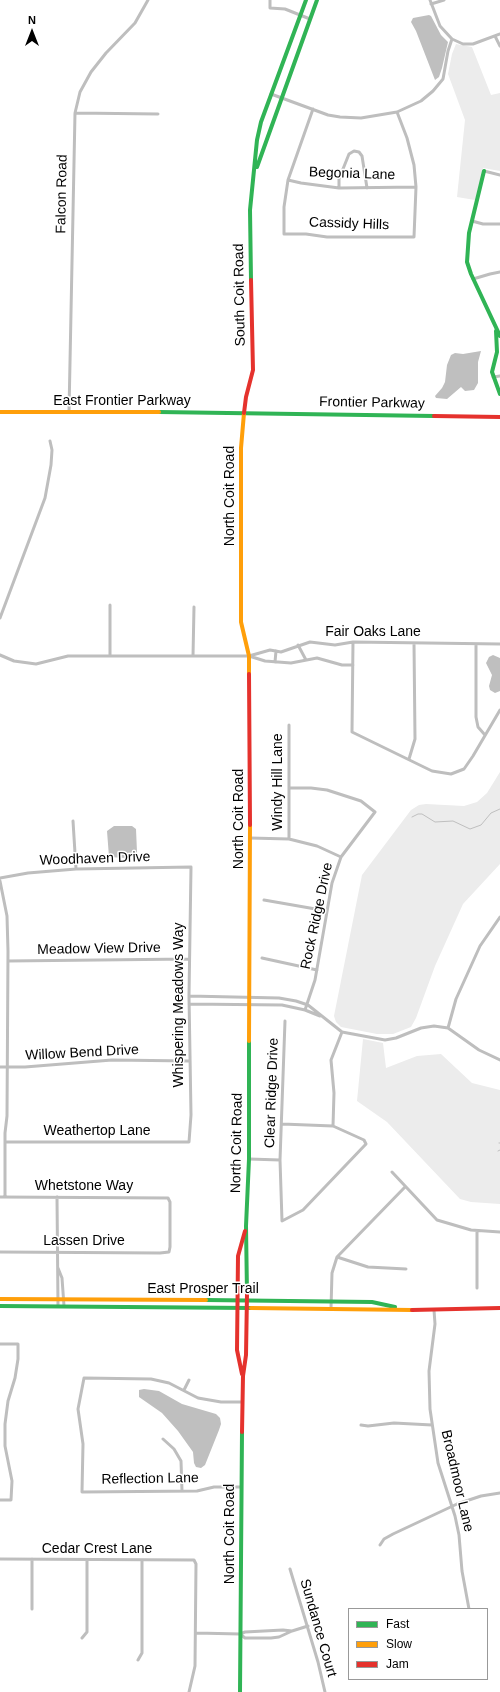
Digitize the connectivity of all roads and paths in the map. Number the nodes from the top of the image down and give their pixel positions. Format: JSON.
{"nodes":[{"id":1,"x":148,"y":0,"type":"edge"},
{"id":2,"x":270,"y":0,"type":"edge"},
{"id":3,"x":306,"y":0,"type":"edge"},
{"id":4,"x":317,"y":0,"type":"edge"},
{"id":5,"x":430,"y":0,"type":"edge"},
{"id":6,"x":444,"y":0,"type":"edge"},
{"id":7,"x":431,"y":4,"type":"junction"},
{"id":8,"x":300,"y":15,"type":"junction"},
{"id":9,"x":310,"y":19,"type":"junction"},
{"id":10,"x":500,"y":34,"type":"edge"},
{"id":11,"x":495,"y":36,"type":"junction"},
{"id":12,"x":452,"y":39,"type":"junction"},
{"id":13,"x":500,"y":46,"type":"edge"},
{"id":14,"x":271,"y":94,"type":"junction"},
{"id":15,"x":281,"y":97,"type":"junction"},
{"id":16,"x":313,"y":109,"type":"junction"},
{"id":17,"x":397,"y":112,"type":"junction"},
{"id":18,"x":75,"y":113,"type":"junction"},
{"id":19,"x":158,"y":114,"type":"dead end"},
{"id":20,"x":484,"y":171,"type":"joint"},
{"id":21,"x":500,"y":174,"type":"edge"},
{"id":22,"x":254,"y":177,"type":"junction"},
{"id":23,"x":288,"y":180,"type":"junction"},
{"id":24,"x":416,"y":187,"type":"junction"},
{"id":25,"x":339,"y":188,"type":"junction"},
{"id":26,"x":367,"y":188,"type":"junction"},
{"id":27,"x":472,"y":220,"type":"junction"},
{"id":28,"x":500,"y":224,"type":"edge"},
{"id":29,"x":500,"y":272,"type":"edge"},
{"id":30,"x":473,"y":279,"type":"junction"},
{"id":31,"x":498,"y":329,"type":"edge"},
{"id":32,"x":500,"y":336,"type":"edge"},
{"id":33,"x":500,"y":376,"type":"edge"},
{"id":34,"x":494,"y":377,"type":"junction"},
{"id":35,"x":500,"y":394,"type":"edge"},
{"id":36,"x":0,"y":412,"type":"edge"},
{"id":37,"x":69,"y":412,"type":"junction"},
{"id":38,"x":244,"y":412,"type":"junction"},
{"id":39,"x":500,"y":416,"type":"edge"},
{"id":40,"x":50,"y":441,"type":"dead end"},
{"id":41,"x":110,"y":605,"type":"dead end"},
{"id":42,"x":194,"y":607,"type":"dead end"},
{"id":43,"x":0,"y":618,"type":"edge"},
{"id":44,"x":353,"y":642,"type":"junction"},
{"id":45,"x":414,"y":643,"type":"junction"},
{"id":46,"x":476,"y":644,"type":"junction"},
{"id":47,"x":500,"y":644,"type":"edge"},
{"id":48,"x":298,"y":645,"type":"junction"},
{"id":49,"x":276,"y":651,"type":"junction"},
{"id":50,"x":0,"y":655,"type":"edge"},
{"id":51,"x":110,"y":656,"type":"junction"},
{"id":52,"x":193,"y":656,"type":"junction"},
{"id":53,"x":249,"y":656,"type":"junction"},
{"id":54,"x":306,"y":660,"type":"junction"},
{"id":55,"x":275,"y":662,"type":"junction"},
{"id":56,"x":353,"y":665,"type":"junction"},
{"id":57,"x":500,"y":710,"type":"edge"},
{"id":58,"x":289,"y":725,"type":"dead end"},
{"id":59,"x":485,"y":735,"type":"junction"},
{"id":60,"x":409,"y":760,"type":"junction"},
{"id":61,"x":289,"y":788,"type":"junction"},
{"id":62,"x":73,"y":821,"type":"dead end"},
{"id":63,"x":250,"y":838,"type":"junction"},
{"id":64,"x":289,"y":839,"type":"junction"},
{"id":65,"x":341,"y":857,"type":"junction"},
{"id":66,"x":191,"y":867,"type":"joint"},
{"id":67,"x":76,"y":869,"type":"junction"},
{"id":68,"x":0,"y":880,"type":"edge"},
{"id":69,"x":264,"y":900,"type":"dead end"},
{"id":70,"x":328,"y":911,"type":"junction"},
{"id":71,"x":500,"y":917,"type":"edge"},
{"id":72,"x":262,"y":958,"type":"dead end"},
{"id":73,"x":189,"y":959,"type":"junction"},
{"id":74,"x":8,"y":961,"type":"junction"},
{"id":75,"x":317,"y":970,"type":"junction"},
{"id":76,"x":189,"y":996,"type":"junction"},
{"id":77,"x":250,"y":997,"type":"junction"},
{"id":78,"x":189,"y":1004,"type":"junction"},
{"id":79,"x":249,"y":1005,"type":"junction"},
{"id":80,"x":308,"y":1005,"type":"junction"},
{"id":81,"x":305,"y":1010,"type":"junction"},
{"id":82,"x":323,"y":1017,"type":"junction"},
{"id":83,"x":285,"y":1021,"type":"dead end"},
{"id":84,"x":448,"y":1028,"type":"junction"},
{"id":85,"x":342,"y":1032,"type":"junction"},
{"id":86,"x":500,"y":1060,"type":"edge"},
{"id":87,"x":190,"y":1061,"type":"junction"},
{"id":88,"x":0,"y":1067,"type":"edge"},
{"id":89,"x":8,"y":1067,"type":"junction"},
{"id":90,"x":282,"y":1124,"type":"junction"},
{"id":91,"x":333,"y":1126,"type":"junction"},
{"id":92,"x":5,"y":1142,"type":"junction"},
{"id":93,"x":189,"y":1142,"type":"joint"},
{"id":94,"x":249,"y":1159,"type":"junction"},
{"id":95,"x":280,"y":1160,"type":"junction"},
{"id":96,"x":392,"y":1172,"type":"dead end"},
{"id":97,"x":405,"y":1187,"type":"junction"},
{"id":98,"x":0,"y":1197,"type":"edge"},
{"id":99,"x":5,"y":1197,"type":"junction"},
{"id":100,"x":57,"y":1197,"type":"junction"},
{"id":101,"x":246,"y":1226,"type":"junction"},
{"id":102,"x":477,"y":1231,"type":"junction"},
{"id":103,"x":500,"y":1232,"type":"edge"},
{"id":104,"x":0,"y":1252,"type":"edge"},
{"id":105,"x":57,"y":1252,"type":"junction"},
{"id":106,"x":169,"y":1252,"type":"joint"},
{"id":107,"x":337,"y":1258,"type":"junction"},
{"id":108,"x":58,"y":1268,"type":"junction"},
{"id":109,"x":406,"y":1269,"type":"dead end"},
{"id":110,"x":477,"y":1288,"type":"dead end"},
{"id":111,"x":0,"y":1299,"type":"edge"},
{"id":112,"x":57,"y":1299,"type":"junction"},
{"id":113,"x":64,"y":1299,"type":"junction"},
{"id":114,"x":237,"y":1300,"type":"junction"},
{"id":115,"x":247,"y":1300,"type":"junction"},
{"id":116,"x":331,"y":1301,"type":"junction"},
{"id":117,"x":0,"y":1306,"type":"edge"},
{"id":118,"x":58,"y":1306,"type":"junction"},
{"id":119,"x":64,"y":1306,"type":"junction"},
{"id":120,"x":237,"y":1308,"type":"junction"},
{"id":121,"x":247,"y":1308,"type":"junction"},
{"id":122,"x":331,"y":1308,"type":"junction"},
{"id":123,"x":500,"y":1308,"type":"edge"},
{"id":124,"x":405,"y":1309,"type":"junction"},
{"id":125,"x":434,"y":1310,"type":"junction"},
{"id":126,"x":0,"y":1344,"type":"edge"},
{"id":127,"x":243,"y":1376,"type":"junction"},
{"id":128,"x":190,"y":1380,"type":"dead end"},
{"id":129,"x":184,"y":1390,"type":"junction"},
{"id":130,"x":242,"y":1402,"type":"junction"},
{"id":131,"x":432,"y":1424,"type":"junction"},
{"id":132,"x":361,"y":1425,"type":"dead end"},
{"id":133,"x":163,"y":1440,"type":"dead end"},
{"id":134,"x":242,"y":1487,"type":"junction"},
{"id":135,"x":182,"y":1491,"type":"junction"},
{"id":136,"x":500,"y":1493,"type":"edge"},
{"id":137,"x":0,"y":1500,"type":"edge"},
{"id":138,"x":452,"y":1506,"type":"junction"},
{"id":139,"x":380,"y":1545,"type":"dead end"},
{"id":140,"x":0,"y":1559,"type":"edge"},
{"id":141,"x":32,"y":1559,"type":"junction"},
{"id":142,"x":87,"y":1560,"type":"junction"},
{"id":143,"x":142,"y":1560,"type":"junction"},
{"id":144,"x":290,"y":1569,"type":"dead end"},
{"id":145,"x":469,"y":1608,"type":"edge"},
{"id":146,"x":32,"y":1609,"type":"dead end"},
{"id":147,"x":308,"y":1626,"type":"junction"},
{"id":148,"x":271,"y":1631,"type":"junction"},
{"id":149,"x":292,"y":1631,"type":"junction"},
{"id":150,"x":196,"y":1633,"type":"junction"},
{"id":151,"x":240,"y":1634,"type":"junction"},
{"id":152,"x":82,"y":1638,"type":"dead end"},
{"id":153,"x":272,"y":1638,"type":"junction"},
{"id":154,"x":138,"y":1660,"type":"dead end"},
{"id":155,"x":189,"y":1692,"type":"edge"},
{"id":156,"x":240,"y":1692,"type":"edge"},
{"id":157,"x":325,"y":1692,"type":"edge"}],
"edges":[{"from":1,"to":18,"type":"street","name":"Falcon Road"},
{"from":2,"to":8,"type":"street"},
{"from":3,"to":8,"type":"street","name":"South Coit Road"},
{"from":4,"to":9,"type":"street","name":"South Coit Road"},
{"from":5,"to":7,"type":"street"},
{"from":6,"to":7,"type":"street"},
{"from":7,"to":12,"type":"street"},
{"from":8,"to":9,"type":"street"},
{"from":8,"to":14,"type":"street","name":"South Coit Road"},
{"from":9,"to":15,"type":"street","name":"South Coit Road"},
{"from":10,"to":11,"type":"street"},
{"from":11,"to":12,"type":"street"},
{"from":11,"to":13,"type":"street"},
{"from":12,"to":17,"type":"street"},
{"from":14,"to":15,"type":"street"},
{"from":14,"to":22,"type":"street","name":"South Coit Road"},
{"from":15,"to":16,"type":"street"},
{"from":15,"to":22,"type":"street","name":"South Coit Road"},
{"from":16,"to":17,"type":"street"},
{"from":16,"to":23,"type":"street"},
{"from":17,"to":24,"type":"street"},
{"from":18,"to":19,"type":"street"},
{"from":18,"to":37,"type":"street","name":"Falcon Road"},
{"from":20,"to":21,"type":"street"},
{"from":20,"to":27,"type":"street"},
{"from":22,"to":38,"type":"street","name":"South Coit Road"},
{"from":23,"to":24,"type":"street","name":"Cassidy Hills"},
{"from":23,"to":25,"type":"street","name":"Begonia Lane"},
{"from":24,"to":26,"type":"street","name":"Begonia Lane"},
{"from":25,"to":26,"type":"street","name":"Begonia Lane"},
{"from":25,"to":26,"type":"street"},
{"from":27,"to":28,"type":"street"},
{"from":27,"to":30,"type":"street"},
{"from":29,"to":30,"type":"street"},
{"from":30,"to":31,"type":"street"},
{"from":31,"to":32,"type":"street"},
{"from":31,"to":34,"type":"street"},
{"from":33,"to":34,"type":"street"},
{"from":34,"to":35,"type":"street"},
{"from":36,"to":37,"type":"street","name":"East Frontier Parkway"},
{"from":37,"to":38,"type":"street","name":"East Frontier Parkway"},
{"from":38,"to":39,"type":"street","name":"Frontier Parkway"},
{"from":38,"to":53,"type":"street","name":"North Coit Road"},
{"from":40,"to":43,"type":"street"},
{"from":41,"to":51,"type":"street"},
{"from":42,"to":52,"type":"street"},
{"from":44,"to":45,"type":"street","name":"Fair Oaks Lane"},
{"from":44,"to":48,"type":"street","name":"Fair Oaks Lane"},
{"from":44,"to":56,"type":"street"},
{"from":45,"to":46,"type":"street","name":"Fair Oaks Lane"},
{"from":45,"to":60,"type":"street"},
{"from":46,"to":47,"type":"street","name":"Fair Oaks Lane"},
{"from":46,"to":59,"type":"street"},
{"from":48,"to":49,"type":"street","name":"Fair Oaks Lane"},
{"from":48,"to":54,"type":"street"},
{"from":49,"to":53,"type":"street","name":"Fair Oaks Lane"},
{"from":49,"to":55,"type":"street"},
{"from":50,"to":51,"type":"street","name":"Fair Oaks Lane"},
{"from":51,"to":52,"type":"street","name":"Fair Oaks Lane"},
{"from":52,"to":53,"type":"street","name":"Fair Oaks Lane"},
{"from":53,"to":55,"type":"street","name":"Fair Oaks Lane"},
{"from":53,"to":63,"type":"street","name":"North Coit Road"},
{"from":54,"to":55,"type":"street","name":"Fair Oaks Lane"},
{"from":54,"to":56,"type":"street","name":"Fair Oaks Lane"},
{"from":56,"to":60,"type":"street"},
{"from":57,"to":59,"type":"street"},
{"from":58,"to":61,"type":"street","name":"Windy Hill Lane"},
{"from":59,"to":60,"type":"street"},
{"from":61,"to":64,"type":"street","name":"Windy Hill Lane"},
{"from":61,"to":65,"type":"street","name":"Rock Ridge Drive"},
{"from":62,"to":67,"type":"street"},
{"from":63,"to":64,"type":"street"},
{"from":63,"to":77,"type":"street","name":"North Coit Road"},
{"from":64,"to":65,"type":"street"},
{"from":65,"to":70,"type":"street","name":"Rock Ridge Drive"},
{"from":66,"to":67,"type":"street","name":"Woodhaven Drive"},
{"from":66,"to":73,"type":"street","name":"Whispering Meadows Way"},
{"from":67,"to":68,"type":"street","name":"Woodhaven Drive"},
{"from":68,"to":74,"type":"street"},
{"from":69,"to":70,"type":"street"},
{"from":70,"to":75,"type":"street","name":"Rock Ridge Drive"},
{"from":71,"to":84,"type":"street"},
{"from":72,"to":75,"type":"street"},
{"from":73,"to":74,"type":"street","name":"Meadow View Drive"},
{"from":73,"to":76,"type":"street","name":"Whispering Meadows Way"},
{"from":74,"to":89,"type":"street"},
{"from":75,"to":80,"type":"street","name":"Rock Ridge Drive"},
{"from":76,"to":77,"type":"street"},
{"from":76,"to":78,"type":"street","name":"Whispering Meadows Way"},
{"from":77,"to":79,"type":"street","name":"North Coit Road"},
{"from":77,"to":80,"type":"street"},
{"from":78,"to":79,"type":"street"},
{"from":78,"to":87,"type":"street","name":"Whispering Meadows Way"},
{"from":79,"to":81,"type":"street"},
{"from":79,"to":94,"type":"street","name":"North Coit Road"},
{"from":80,"to":81,"type":"street","name":"Rock Ridge Drive"},
{"from":80,"to":82,"type":"street"},
{"from":81,"to":82,"type":"street"},
{"from":82,"to":85,"type":"street"},
{"from":83,"to":90,"type":"street","name":"Clear Ridge Drive"},
{"from":84,"to":85,"type":"street"},
{"from":84,"to":86,"type":"street"},
{"from":85,"to":91,"type":"street"},
{"from":87,"to":89,"type":"street","name":"Willow Bend Drive"},
{"from":87,"to":93,"type":"street","name":"Whispering Meadows Way"},
{"from":88,"to":89,"type":"street","name":"Willow Bend Drive"},
{"from":89,"to":92,"type":"street"},
{"from":90,"to":91,"type":"street"},
{"from":90,"to":95,"type":"street","name":"Clear Ridge Drive"},
{"from":91,"to":95,"type":"street"},
{"from":92,"to":93,"type":"street","name":"Weathertop Lane"},
{"from":92,"to":99,"type":"street"},
{"from":94,"to":95,"type":"street","name":"Clear Ridge Drive"},
{"from":94,"to":101,"type":"street","name":"North Coit Road"},
{"from":96,"to":97,"type":"street"},
{"from":97,"to":102,"type":"street"},
{"from":97,"to":107,"type":"street"},
{"from":98,"to":99,"type":"street","name":"Whetstone Way"},
{"from":99,"to":100,"type":"street","name":"Whetstone Way"},
{"from":100,"to":105,"type":"street"},
{"from":100,"to":106,"type":"street","name":"Whetstone Way"},
{"from":101,"to":114,"type":"street","name":"North Coit Road"},
{"from":101,"to":115,"type":"street","name":"North Coit Road"},
{"from":102,"to":103,"type":"street"},
{"from":102,"to":110,"type":"street"},
{"from":104,"to":105,"type":"street","name":"Lassen Drive"},
{"from":105,"to":106,"type":"street","name":"Lassen Drive"},
{"from":105,"to":108,"type":"street"},
{"from":107,"to":109,"type":"street"},
{"from":107,"to":116,"type":"street"},
{"from":108,"to":112,"type":"street"},
{"from":108,"to":113,"type":"street"},
{"from":111,"to":112,"type":"street","name":"East Prosper Trail"},
{"from":112,"to":113,"type":"street","name":"East Prosper Trail"},
{"from":112,"to":118,"type":"street"},
{"from":113,"to":114,"type":"street","name":"East Prosper Trail"},
{"from":113,"to":119,"type":"street"},
{"from":114,"to":115,"type":"street","name":"East Prosper Trail"},
{"from":114,"to":120,"type":"street","name":"North Coit Road"},
{"from":115,"to":116,"type":"street","name":"East Prosper Trail"},
{"from":115,"to":121,"type":"street","name":"North Coit Road"},
{"from":116,"to":122,"type":"street"},
{"from":116,"to":124,"type":"street","name":"East Prosper Trail"},
{"from":117,"to":118,"type":"street","name":"East Prosper Trail"},
{"from":118,"to":119,"type":"street","name":"East Prosper Trail"},
{"from":119,"to":120,"type":"street","name":"East Prosper Trail"},
{"from":120,"to":121,"type":"street","name":"East Prosper Trail"},
{"from":120,"to":127,"type":"street","name":"North Coit Road"},
{"from":121,"to":122,"type":"street","name":"East Prosper Trail"},
{"from":121,"to":127,"type":"street","name":"North Coit Road"},
{"from":122,"to":124,"type":"street","name":"East Prosper Trail"},
{"from":123,"to":125,"type":"street","name":"East Prosper Trail"},
{"from":124,"to":125,"type":"street","name":"East Prosper Trail"},
{"from":125,"to":131,"type":"street","name":"Broadmoor Lane"},
{"from":126,"to":137,"type":"street"},
{"from":127,"to":130,"type":"street","name":"North Coit Road"},
{"from":128,"to":129,"type":"street"},
{"from":129,"to":130,"type":"street"},
{"from":129,"to":135,"type":"street","name":"Reflection Lane"},
{"from":130,"to":134,"type":"street","name":"North Coit Road"},
{"from":131,"to":132,"type":"street"},
{"from":131,"to":138,"type":"street","name":"Broadmoor Lane"},
{"from":133,"to":135,"type":"street"},
{"from":134,"to":135,"type":"street","name":"Reflection Lane"},
{"from":134,"to":151,"type":"street","name":"North Coit Road"},
{"from":136,"to":138,"type":"street"},
{"from":138,"to":139,"type":"street"},
{"from":138,"to":145,"type":"street","name":"Broadmoor Lane"},
{"from":140,"to":141,"type":"street","name":"Cedar Crest Lane"},
{"from":141,"to":142,"type":"street","name":"Cedar Crest Lane"},
{"from":141,"to":146,"type":"street"},
{"from":142,"to":143,"type":"street","name":"Cedar Crest Lane"},
{"from":142,"to":152,"type":"street"},
{"from":143,"to":150,"type":"street","name":"Cedar Crest Lane"},
{"from":143,"to":154,"type":"street"},
{"from":144,"to":147,"type":"street","name":"Sundance Court"},
{"from":147,"to":149,"type":"street"},
{"from":147,"to":157,"type":"street","name":"Sundance Court"},
{"from":148,"to":149,"type":"street"},
{"from":148,"to":151,"type":"street"},
{"from":148,"to":153,"type":"street"},
{"from":149,"to":153,"type":"street"},
{"from":150,"to":151,"type":"street"},
{"from":150,"to":155,"type":"street"},
{"from":151,"to":153,"type":"street"},
{"from":151,"to":156,"type":"street","name":"North Coit Road"}]}
